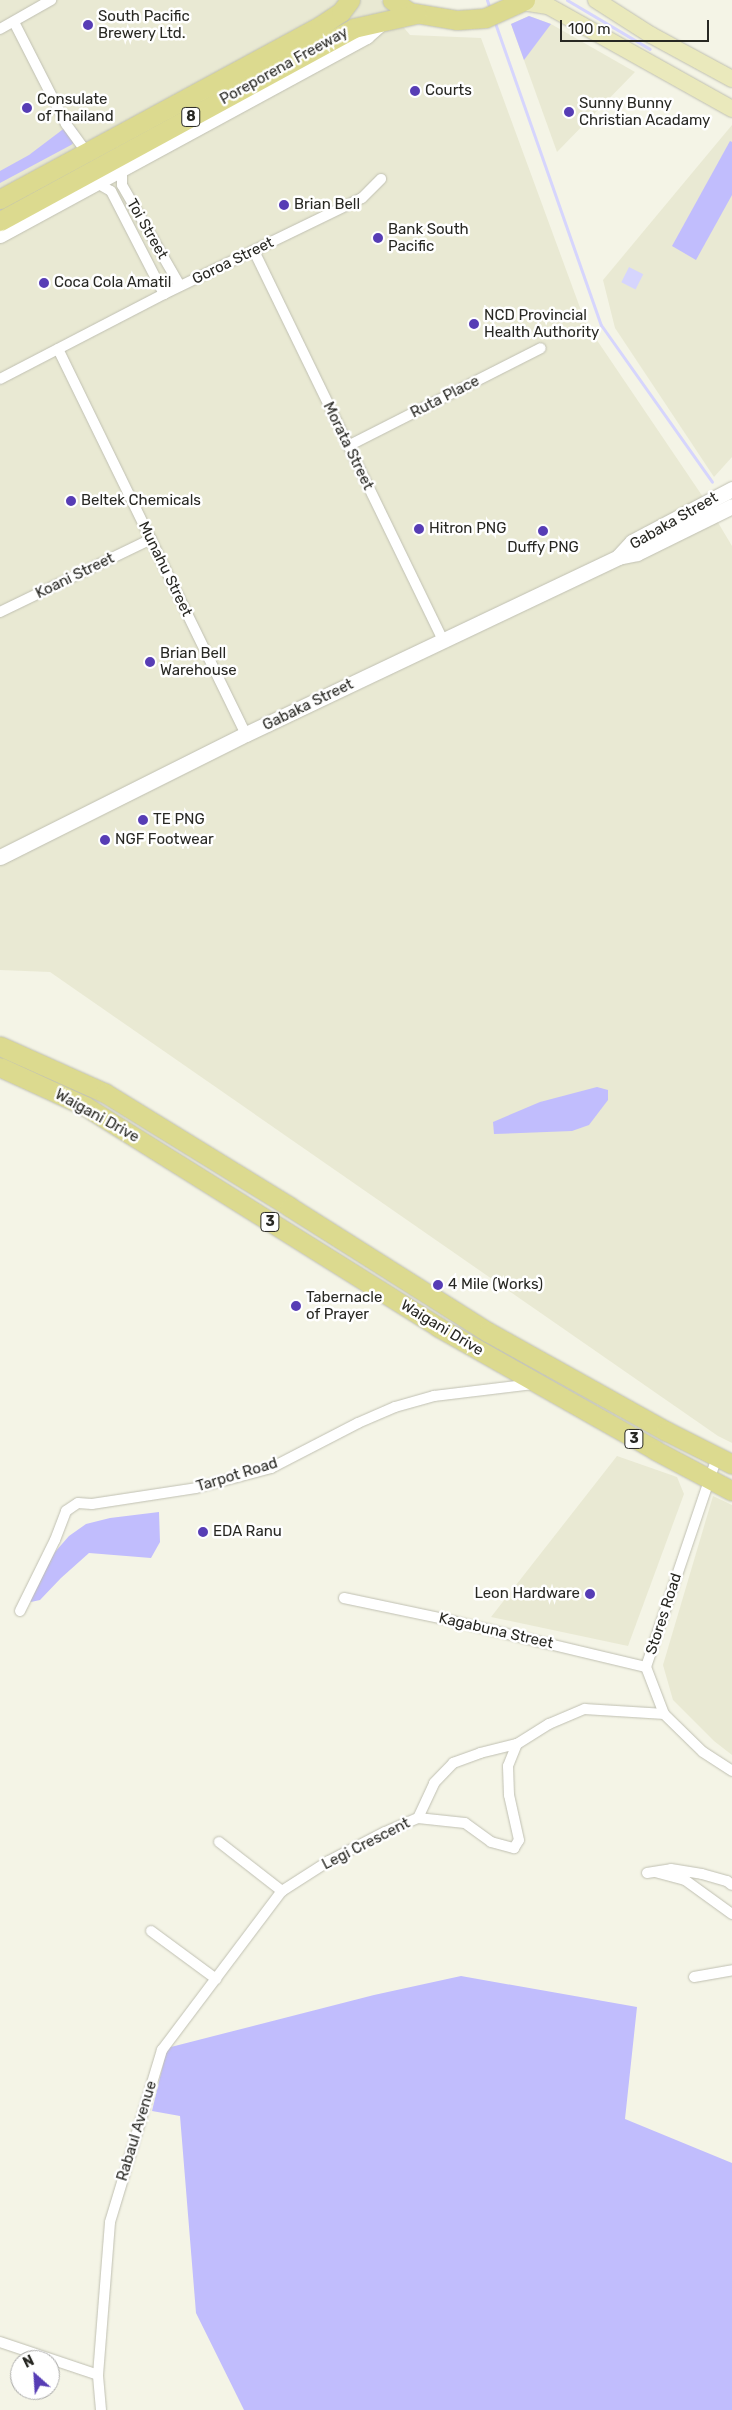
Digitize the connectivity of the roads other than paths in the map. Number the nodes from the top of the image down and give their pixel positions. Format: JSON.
{"nodes":[{"id":1,"x":51,"y":0,"type":"edge"},
{"id":2,"x":350,"y":0,"type":"edge"},
{"id":3,"x":392,"y":0,"type":"edge"},
{"id":4,"x":596,"y":0,"type":"edge"},
{"id":5,"x":520,"y":3,"type":"edge"},
{"id":6,"x":416,"y":14,"type":"junction"},
{"id":7,"x":384,"y":20,"type":"junction"},
{"id":8,"x":14,"y":22,"type":"junction"},
{"id":9,"x":0,"y":29,"type":"edge"},
{"id":10,"x":732,"y":79,"type":"edge"},
{"id":11,"x":732,"y":109,"type":"edge"},
{"id":12,"x":86,"y":152,"type":"junction"},
{"id":13,"x":122,"y":169,"type":"junction"},
{"id":14,"x":93,"y":175,"type":"junction"},
{"id":15,"x":381,"y":179,"type":"dead end"},
{"id":16,"x":0,"y":199,"type":"edge"},
{"id":17,"x":0,"y":221,"type":"edge"},
{"id":18,"x":0,"y":236,"type":"edge"},
{"id":19,"x":254,"y":251,"type":"junction"},
{"id":20,"x":180,"y":286,"type":"junction"},
{"id":21,"x":164,"y":294,"type":"junction"},
{"id":22,"x":541,"y":348,"type":"dead end"},
{"id":23,"x":58,"y":349,"type":"junction"},
{"id":24,"x":0,"y":379,"type":"edge"},
{"id":25,"x":348,"y":446,"type":"junction"},
{"id":26,"x":732,"y":489,"type":"edge"},
{"id":27,"x":732,"y":506,"type":"edge"},
{"id":28,"x":151,"y":540,"type":"junction"},
{"id":29,"x":618,"y":557,"type":"junction"},
{"id":30,"x":0,"y":612,"type":"edge"},
{"id":31,"x":443,"y":640,"type":"junction"},
{"id":32,"x":246,"y":734,"type":"junction"},
{"id":33,"x":0,"y":857,"type":"edge"},
{"id":34,"x":0,"y":1046,"type":"edge"},
{"id":35,"x":0,"y":1054,"type":"edge"},
{"id":36,"x":31,"y":1060,"type":"junction"},
{"id":37,"x":0,"y":1067,"type":"edge"},
{"id":38,"x":113,"y":1123,"type":"junction"},
{"id":39,"x":402,"y":1278,"type":"junction"},
{"id":40,"x":500,"y":1362,"type":"junction"},
{"id":41,"x":538,"y":1383,"type":"junction"},
{"id":42,"x":725,"y":1461,"type":"edge"},
{"id":43,"x":709,"y":1480,"type":"junction"},
{"id":44,"x":732,"y":1491,"type":"edge"},
{"id":45,"x":344,"y":1598,"type":"dead end"},
{"id":46,"x":20,"y":1612,"type":"dead end"},
{"id":47,"x":646,"y":1667,"type":"junction"},
{"id":48,"x":664,"y":1714,"type":"junction"},
{"id":49,"x":517,"y":1744,"type":"junction"},
{"id":50,"x":732,"y":1770,"type":"edge"},
{"id":51,"x":418,"y":1818,"type":"junction"},
{"id":52,"x":219,"y":1842,"type":"dead end"},
{"id":53,"x":732,"y":1885,"type":"edge"},
{"id":54,"x":282,"y":1891,"type":"junction"},
{"id":55,"x":732,"y":1914,"type":"edge"},
{"id":56,"x":151,"y":1931,"type":"dead end"},
{"id":57,"x":732,"y":1970,"type":"edge"},
{"id":58,"x":694,"y":1978,"type":"dead end"},
{"id":59,"x":216,"y":1979,"type":"junction"},
{"id":60,"x":0,"y":2342,"type":"edge"},
{"id":61,"x":98,"y":2375,"type":"junction"},
{"id":62,"x":101,"y":2410,"type":"edge"}],
"edges":[{"from":1,"to":8,"type":"street"},
{"from":2,"to":12,"type":"highway","name":"Poreporena Freeway","number":"8"},
{"from":3,"to":6,"type":"highway"},
{"from":4,"to":10,"type":"main road"},
{"from":5,"to":6,"type":"highway"},
{"from":5,"to":11,"type":"main road"},
{"from":6,"to":7,"type":"highway","name":"Poreporena Freeway","number":"8"},
{"from":7,"to":13,"type":"street"},
{"from":7,"to":14,"type":"highway","name":"Poreporena Freeway","number":"8"},
{"from":8,"to":9,"type":"street"},
{"from":8,"to":12,"type":"street"},
{"from":12,"to":16,"type":"highway","name":"Poreporena Freeway","number":"8"},
{"from":13,"to":14,"type":"street"},
{"from":13,"to":20,"type":"street","name":"Toi Street"},
{"from":14,"to":17,"type":"highway","name":"Poreporena Freeway","number":"8"},
{"from":14,"to":18,"type":"street"},
{"from":14,"to":21,"type":"street","name":"Toi Street"},
{"from":15,"to":19,"type":"street","name":"Goroa Street"},
{"from":19,"to":20,"type":"street","name":"Goroa Street"},
{"from":19,"to":25,"type":"street","name":"Morata Street"},
{"from":20,"to":21,"type":"street","name":"Goroa Street"},
{"from":21,"to":23,"type":"street","name":"Goroa Street"},
{"from":22,"to":25,"type":"street","name":"Ruta Place"},
{"from":23,"to":24,"type":"street","name":"Goroa Street"},
{"from":23,"to":28,"type":"street","name":"Munahu Street"},
{"from":25,"to":31,"type":"street","name":"Morata Street"},
{"from":26,"to":29,"type":"street","name":"Gabaka Street"},
{"from":27,"to":29,"type":"street","name":"Gabaka Street"},
{"from":28,"to":30,"type":"street","name":"Koani Street"},
{"from":28,"to":32,"type":"street","name":"Munahu Street"},
{"from":29,"to":31,"type":"street","name":"Gabaka Street"},
{"from":31,"to":32,"type":"street","name":"Gabaka Street"},
{"from":32,"to":33,"type":"street","name":"Gabaka Street"},
{"from":34,"to":36,"type":"highway","name":"Waigani Drive","number":"3"},
{"from":35,"to":37,"type":"highway"},
{"from":36,"to":38,"type":"highway"},
{"from":36,"to":39,"type":"highway","name":"Waigani Drive","number":"3"},
{"from":37,"to":38,"type":"highway","name":"Waigani Drive","number":"3"},
{"from":38,"to":40,"type":"highway","name":"Waigani Drive","number":"3"},
{"from":39,"to":40,"type":"highway"},
{"from":39,"to":42,"type":"highway","name":"Waigani Drive","number":"3"},
{"from":40,"to":41,"type":"highway","name":"Waigani Drive","number":"3"},
{"from":41,"to":43,"type":"highway","name":"Waigani Drive","number":"3"},
{"from":41,"to":46,"type":"street","name":"Tarpot Road"},
{"from":42,"to":43,"type":"street","name":"Stores Road"},
{"from":43,"to":44,"type":"highway","name":"Waigani Drive","number":"3"},
{"from":43,"to":47,"type":"street","name":"Stores Road"},
{"from":45,"to":47,"type":"street","name":"Kagabuna Street"},
{"from":47,"to":48,"type":"street","name":"Stores Road"},
{"from":48,"to":49,"type":"street"},
{"from":48,"to":50,"type":"street","name":"Stores Road"},
{"from":49,"to":51,"type":"street"},
{"from":49,"to":51,"type":"street","name":"Legi Crescent"},
{"from":51,"to":54,"type":"street","name":"Legi Crescent"},
{"from":52,"to":54,"type":"street"},
{"from":53,"to":55,"type":"street"},
{"from":54,"to":59,"type":"street","name":"Rabaul Avenue"},
{"from":56,"to":59,"type":"street"},
{"from":57,"to":58,"type":"street"},
{"from":59,"to":61,"type":"street","name":"Rabaul Avenue"},
{"from":60,"to":61,"type":"street"},
{"from":61,"to":62,"type":"street","name":"Rabaul Avenue"}]}
